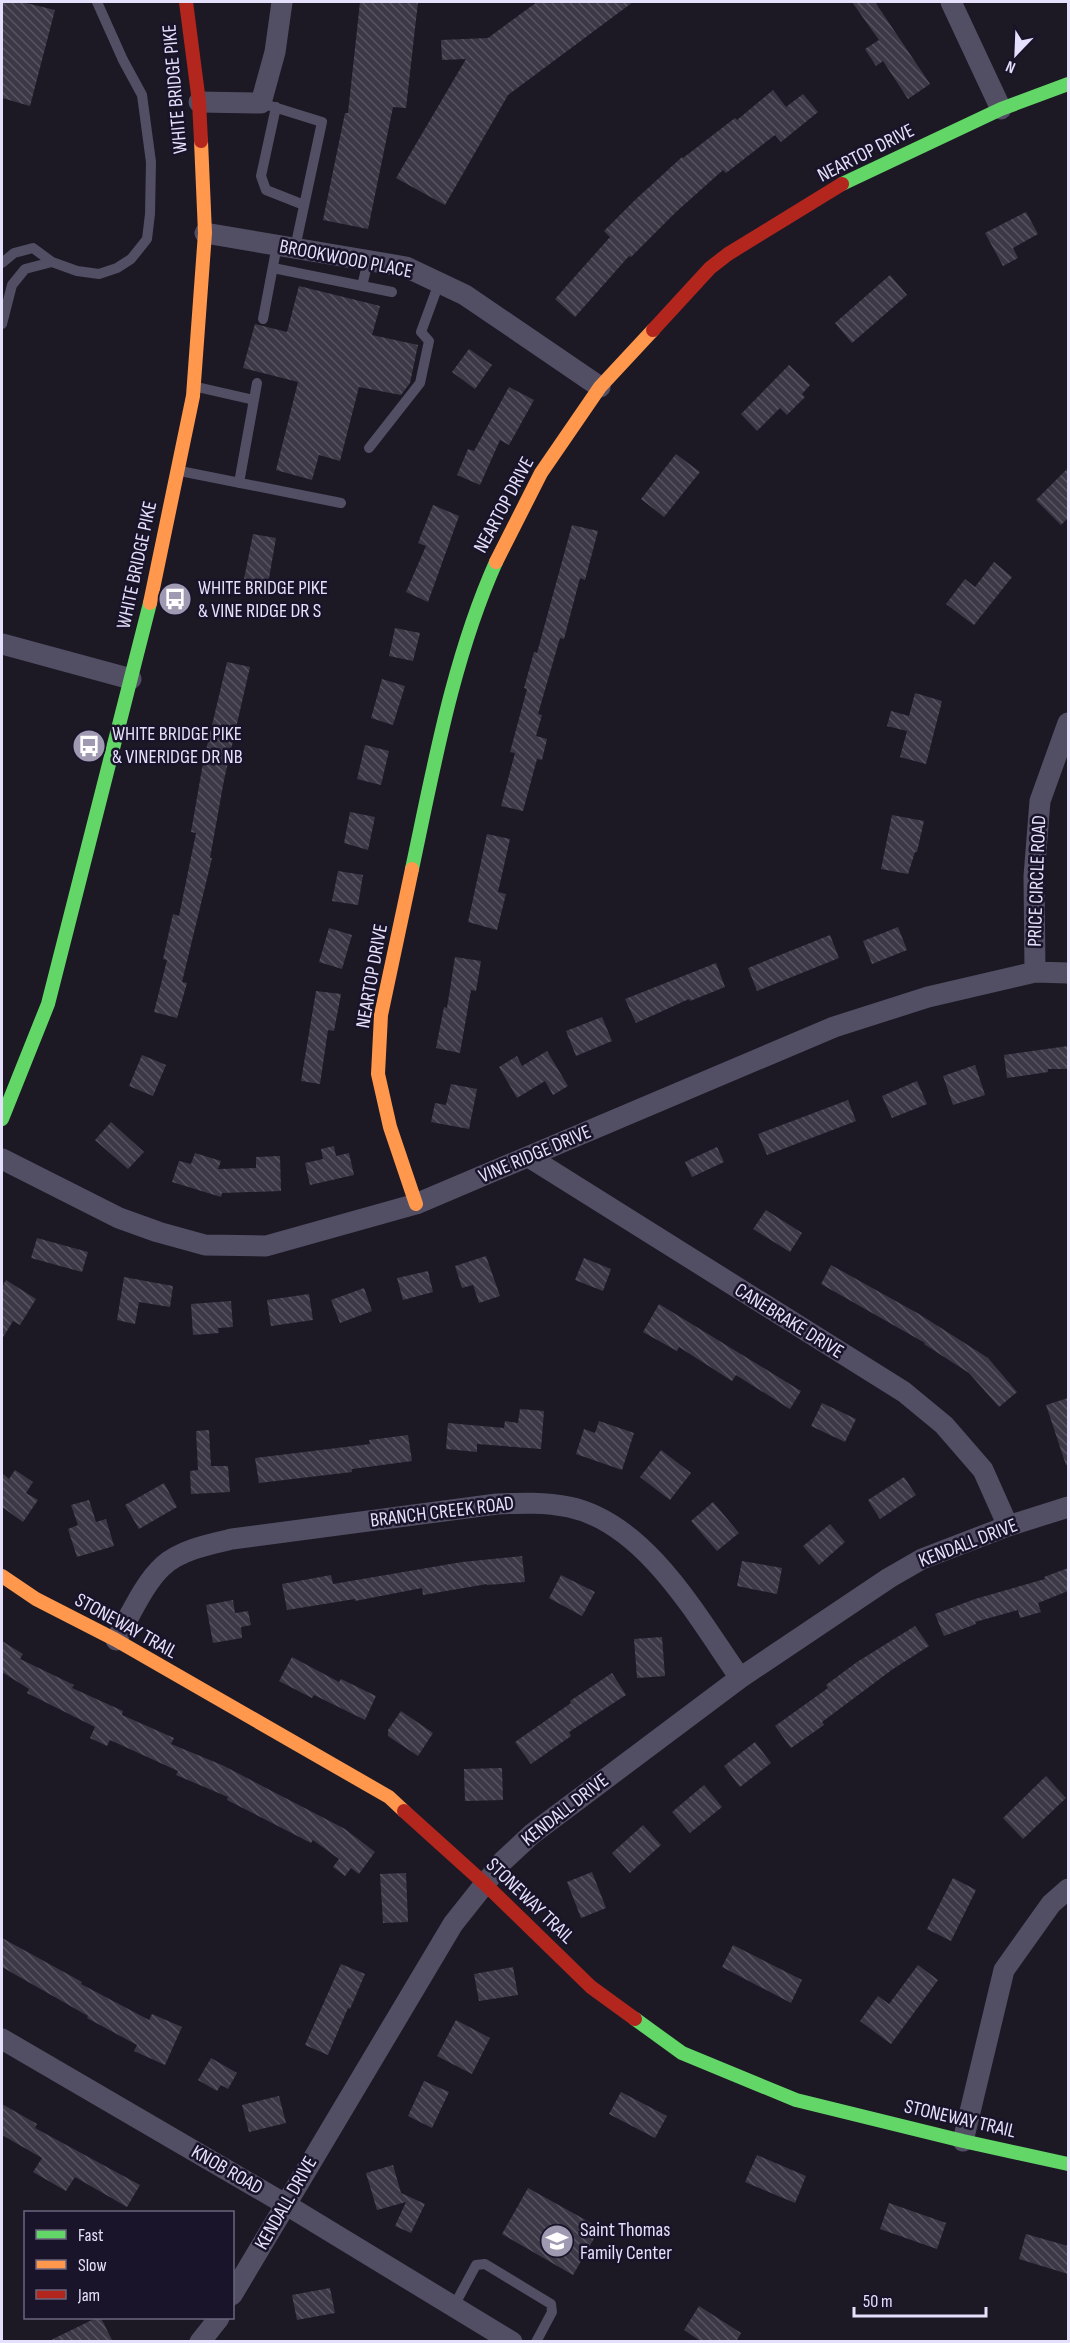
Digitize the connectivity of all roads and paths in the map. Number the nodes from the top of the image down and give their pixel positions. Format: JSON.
{"nodes":[{"id":1,"x":97,"y":2,"type":"edge"},
{"id":2,"x":186,"y":2,"type":"edge"},
{"id":3,"x":282,"y":2,"type":"edge"},
{"id":4,"x":951,"y":2,"type":"edge"},
{"id":5,"x":1068,"y":84,"type":"edge"},
{"id":6,"x":199,"y":102,"type":"junction"},
{"id":7,"x":269,"y":105,"type":"junction"},
{"id":8,"x":1001,"y":109,"type":"junction"},
{"id":9,"x":304,"y":204,"type":"junction"},
{"id":10,"x":205,"y":233,"type":"junction"},
{"id":11,"x":286,"y":246,"type":"junction"},
{"id":12,"x":368,"y":261,"type":"junction"},
{"id":13,"x":52,"y":262,"type":"junction"},
{"id":14,"x":2,"y":263,"type":"edge"},
{"id":15,"x":273,"y":268,"type":"junction"},
{"id":16,"x":439,"y":283,"type":"junction"},
{"id":17,"x":362,"y":286,"type":"junction"},
{"id":18,"x":392,"y":292,"type":"dead end"},
{"id":19,"x":263,"y":319,"type":"dead end"},
{"id":20,"x":2,"y":324,"type":"edge"},
{"id":21,"x":256,"y":382,"type":"dead end"},
{"id":22,"x":193,"y":387,"type":"junction"},
{"id":23,"x":600,"y":387,"type":"junction"},
{"id":24,"x":254,"y":400,"type":"junction"},
{"id":25,"x":369,"y":448,"type":"dead end"},
{"id":26,"x":177,"y":470,"type":"junction"},
{"id":27,"x":239,"y":483,"type":"junction"},
{"id":28,"x":340,"y":503,"type":"dead end"},
{"id":29,"x":2,"y":644,"type":"edge"},
{"id":30,"x":131,"y":680,"type":"junction"},
{"id":31,"x":1068,"y":723,"type":"edge"},
{"id":32,"x":1035,"y":972,"type":"junction"},
{"id":33,"x":1068,"y":973,"type":"edge"},
{"id":34,"x":2,"y":1119,"type":"edge"},
{"id":35,"x":529,"y":1157,"type":"junction"},
{"id":36,"x":2,"y":1159,"type":"edge"},
{"id":37,"x":416,"y":1204,"type":"junction"},
{"id":38,"x":1068,"y":1508,"type":"edge"},
{"id":39,"x":1008,"y":1526,"type":"junction"},
{"id":40,"x":2,"y":1576,"type":"edge"},
{"id":41,"x":116,"y":1640,"type":"junction"},
{"id":42,"x":740,"y":1678,"type":"junction"},
{"id":43,"x":485,"y":1884,"type":"junction"},
{"id":44,"x":1068,"y":1889,"type":"edge"},
{"id":45,"x":2,"y":2039,"type":"edge"},
{"id":46,"x":963,"y":2141,"type":"junction"},
{"id":47,"x":1068,"y":2164,"type":"edge"},
{"id":48,"x":285,"y":2204,"type":"junction"},
{"id":49,"x":234,"y":2292,"type":"edge"},
{"id":50,"x":454,"y":2306,"type":"junction"},
{"id":51,"x":218,"y":2319,"type":"edge"},
{"id":52,"x":200,"y":2342,"type":"edge"},
{"id":53,"x":512,"y":2342,"type":"edge"},
{"id":54,"x":536,"y":2342,"type":"edge"}],
"edges":[{"from":1,"to":13,"type":"lane"},
{"from":2,"to":6,"type":"street","name":"WHITE BRIDGE PIKE"},
{"from":3,"to":7,"type":"street"},
{"from":4,"to":8,"type":"street"},
{"from":5,"to":8,"type":"street","name":"NEARTOP DRIVE"},
{"from":6,"to":7,"type":"street"},
{"from":6,"to":10,"type":"street","name":"WHITE BRIDGE PIKE"},
{"from":7,"to":9,"type":"lane"},
{"from":7,"to":9,"type":"lane"},
{"from":8,"to":23,"type":"street","name":"NEARTOP DRIVE"},
{"from":9,"to":11,"type":"lane"},
{"from":10,"to":11,"type":"street","name":"BROOKWOOD PLACE"},
{"from":10,"to":22,"type":"street","name":"WHITE BRIDGE PIKE"},
{"from":11,"to":12,"type":"street","name":"BROOKWOOD PLACE"},
{"from":11,"to":15,"type":"lane"},
{"from":12,"to":16,"type":"street","name":"BROOKWOOD PLACE"},
{"from":12,"to":17,"type":"lane"},
{"from":13,"to":14,"type":"lane"},
{"from":13,"to":20,"type":"lane"},
{"from":15,"to":17,"type":"lane"},
{"from":15,"to":19,"type":"lane"},
{"from":16,"to":23,"type":"street","name":"BROOKWOOD PLACE"},
{"from":16,"to":25,"type":"lane"},
{"from":17,"to":18,"type":"lane"},
{"from":21,"to":24,"type":"lane"},
{"from":22,"to":24,"type":"lane"},
{"from":22,"to":26,"type":"street","name":"WHITE BRIDGE PIKE"},
{"from":23,"to":37,"type":"street","name":"NEARTOP DRIVE"},
{"from":24,"to":27,"type":"lane"},
{"from":26,"to":27,"type":"lane"},
{"from":26,"to":30,"type":"street","name":"WHITE BRIDGE PIKE"},
{"from":27,"to":28,"type":"lane"},
{"from":29,"to":30,"type":"street"},
{"from":30,"to":34,"type":"street","name":"WHITE BRIDGE PIKE"},
{"from":31,"to":32,"type":"street","name":"PRICE CIRCLE ROAD"},
{"from":32,"to":33,"type":"street","name":"VINE RIDGE DRIVE"},
{"from":32,"to":35,"type":"street","name":"VINE RIDGE DRIVE"},
{"from":35,"to":37,"type":"street","name":"VINE RIDGE DRIVE"},
{"from":35,"to":39,"type":"street","name":"CANEBRAKE DRIVE"},
{"from":36,"to":37,"type":"street","name":"VINE RIDGE DRIVE"},
{"from":38,"to":39,"type":"street","name":"KENDALL DRIVE"},
{"from":39,"to":42,"type":"street","name":"KENDALL DRIVE"},
{"from":40,"to":41,"type":"street","name":"STONEWAY TRAIL"},
{"from":41,"to":42,"type":"street","name":"BRANCH CREEK ROAD"},
{"from":41,"to":43,"type":"street","name":"STONEWAY TRAIL"},
{"from":42,"to":43,"type":"street","name":"KENDALL DRIVE"},
{"from":43,"to":46,"type":"street","name":"STONEWAY TRAIL"},
{"from":43,"to":48,"type":"street","name":"KENDALL DRIVE"},
{"from":44,"to":46,"type":"street"},
{"from":45,"to":48,"type":"street","name":"KNOB ROAD"},
{"from":46,"to":47,"type":"street","name":"STONEWAY TRAIL"},
{"from":48,"to":49,"type":"street","name":"KENDALL DRIVE"},
{"from":48,"to":50,"type":"street","name":"KNOB ROAD"},
{"from":50,"to":53,"type":"street","name":"KNOB ROAD"},
{"from":50,"to":54,"type":"lane"},
{"from":51,"to":52,"type":"street"}]}
